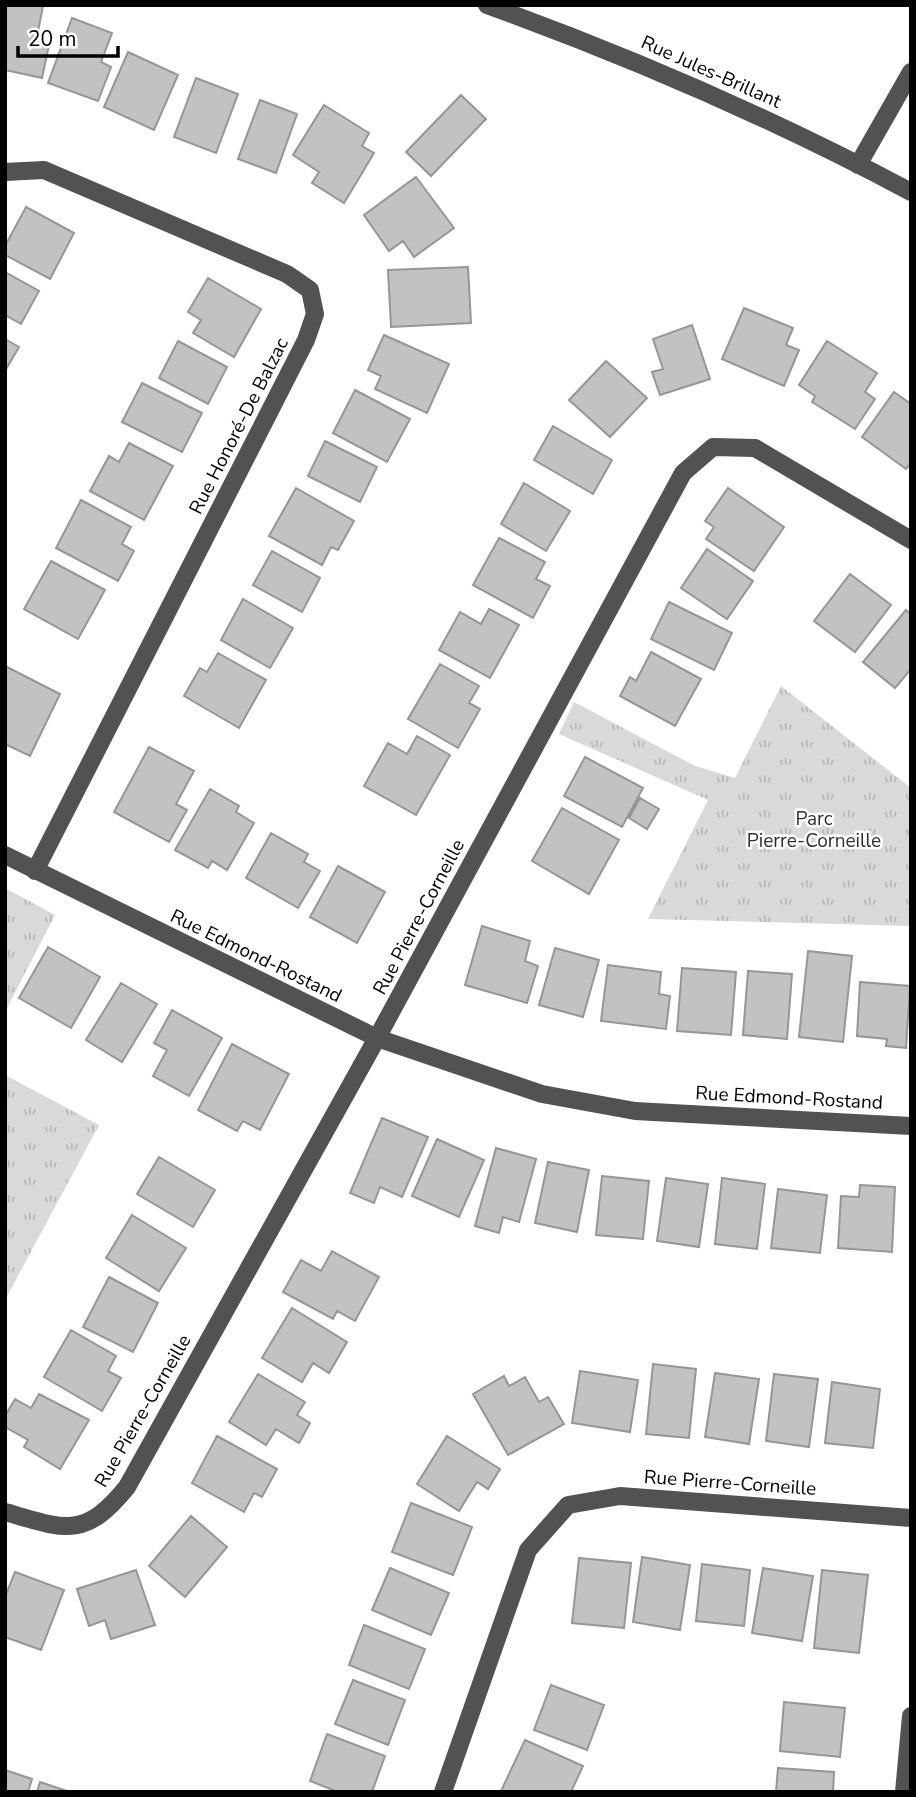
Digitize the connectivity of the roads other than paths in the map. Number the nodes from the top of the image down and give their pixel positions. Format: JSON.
{"nodes":[{"id":1,"x":493,"y":6,"type":"edge"},
{"id":2,"x":911,"y":72,"type":"edge"},
{"id":3,"x":859,"y":165,"type":"junction"},
{"id":4,"x":5,"y":172,"type":"edge"},
{"id":5,"x":911,"y":192,"type":"edge"},
{"id":6,"x":911,"y":540,"type":"edge"},
{"id":7,"x":5,"y":855,"type":"edge"},
{"id":8,"x":35,"y":871,"type":"junction"},
{"id":9,"x":377,"y":1038,"type":"junction"},
{"id":10,"x":911,"y":1126,"type":"edge"},
{"id":11,"x":5,"y":1512,"type":"edge"},
{"id":12,"x":911,"y":1518,"type":"edge"},
{"id":13,"x":911,"y":1716,"type":"edge"},
{"id":14,"x":443,"y":1792,"type":"edge"},
{"id":15,"x":904,"y":1792,"type":"edge"}],
"edges":[{"from":1,"to":3,"type":"street","name":"Rue Jules-Brillant"},
{"from":2,"to":3,"type":"street"},
{"from":3,"to":5,"type":"street","name":"Rue Jules-Brillant"},
{"from":4,"to":8,"type":"street","name":"Rue Honoré-De Balzac"},
{"from":6,"to":9,"type":"street","name":"Rue Pierre-Corneille"},
{"from":7,"to":8,"type":"street","name":"Rue Edmond-Rostand"},
{"from":8,"to":9,"type":"street","name":"Rue Edmond-Rostand"},
{"from":9,"to":10,"type":"street","name":"Rue Edmond-Rostand"},
{"from":9,"to":11,"type":"street","name":"Rue Pierre-Corneille"},
{"from":12,"to":14,"type":"street","name":"Rue Pierre-Corneille"},
{"from":13,"to":15,"type":"street"}]}
